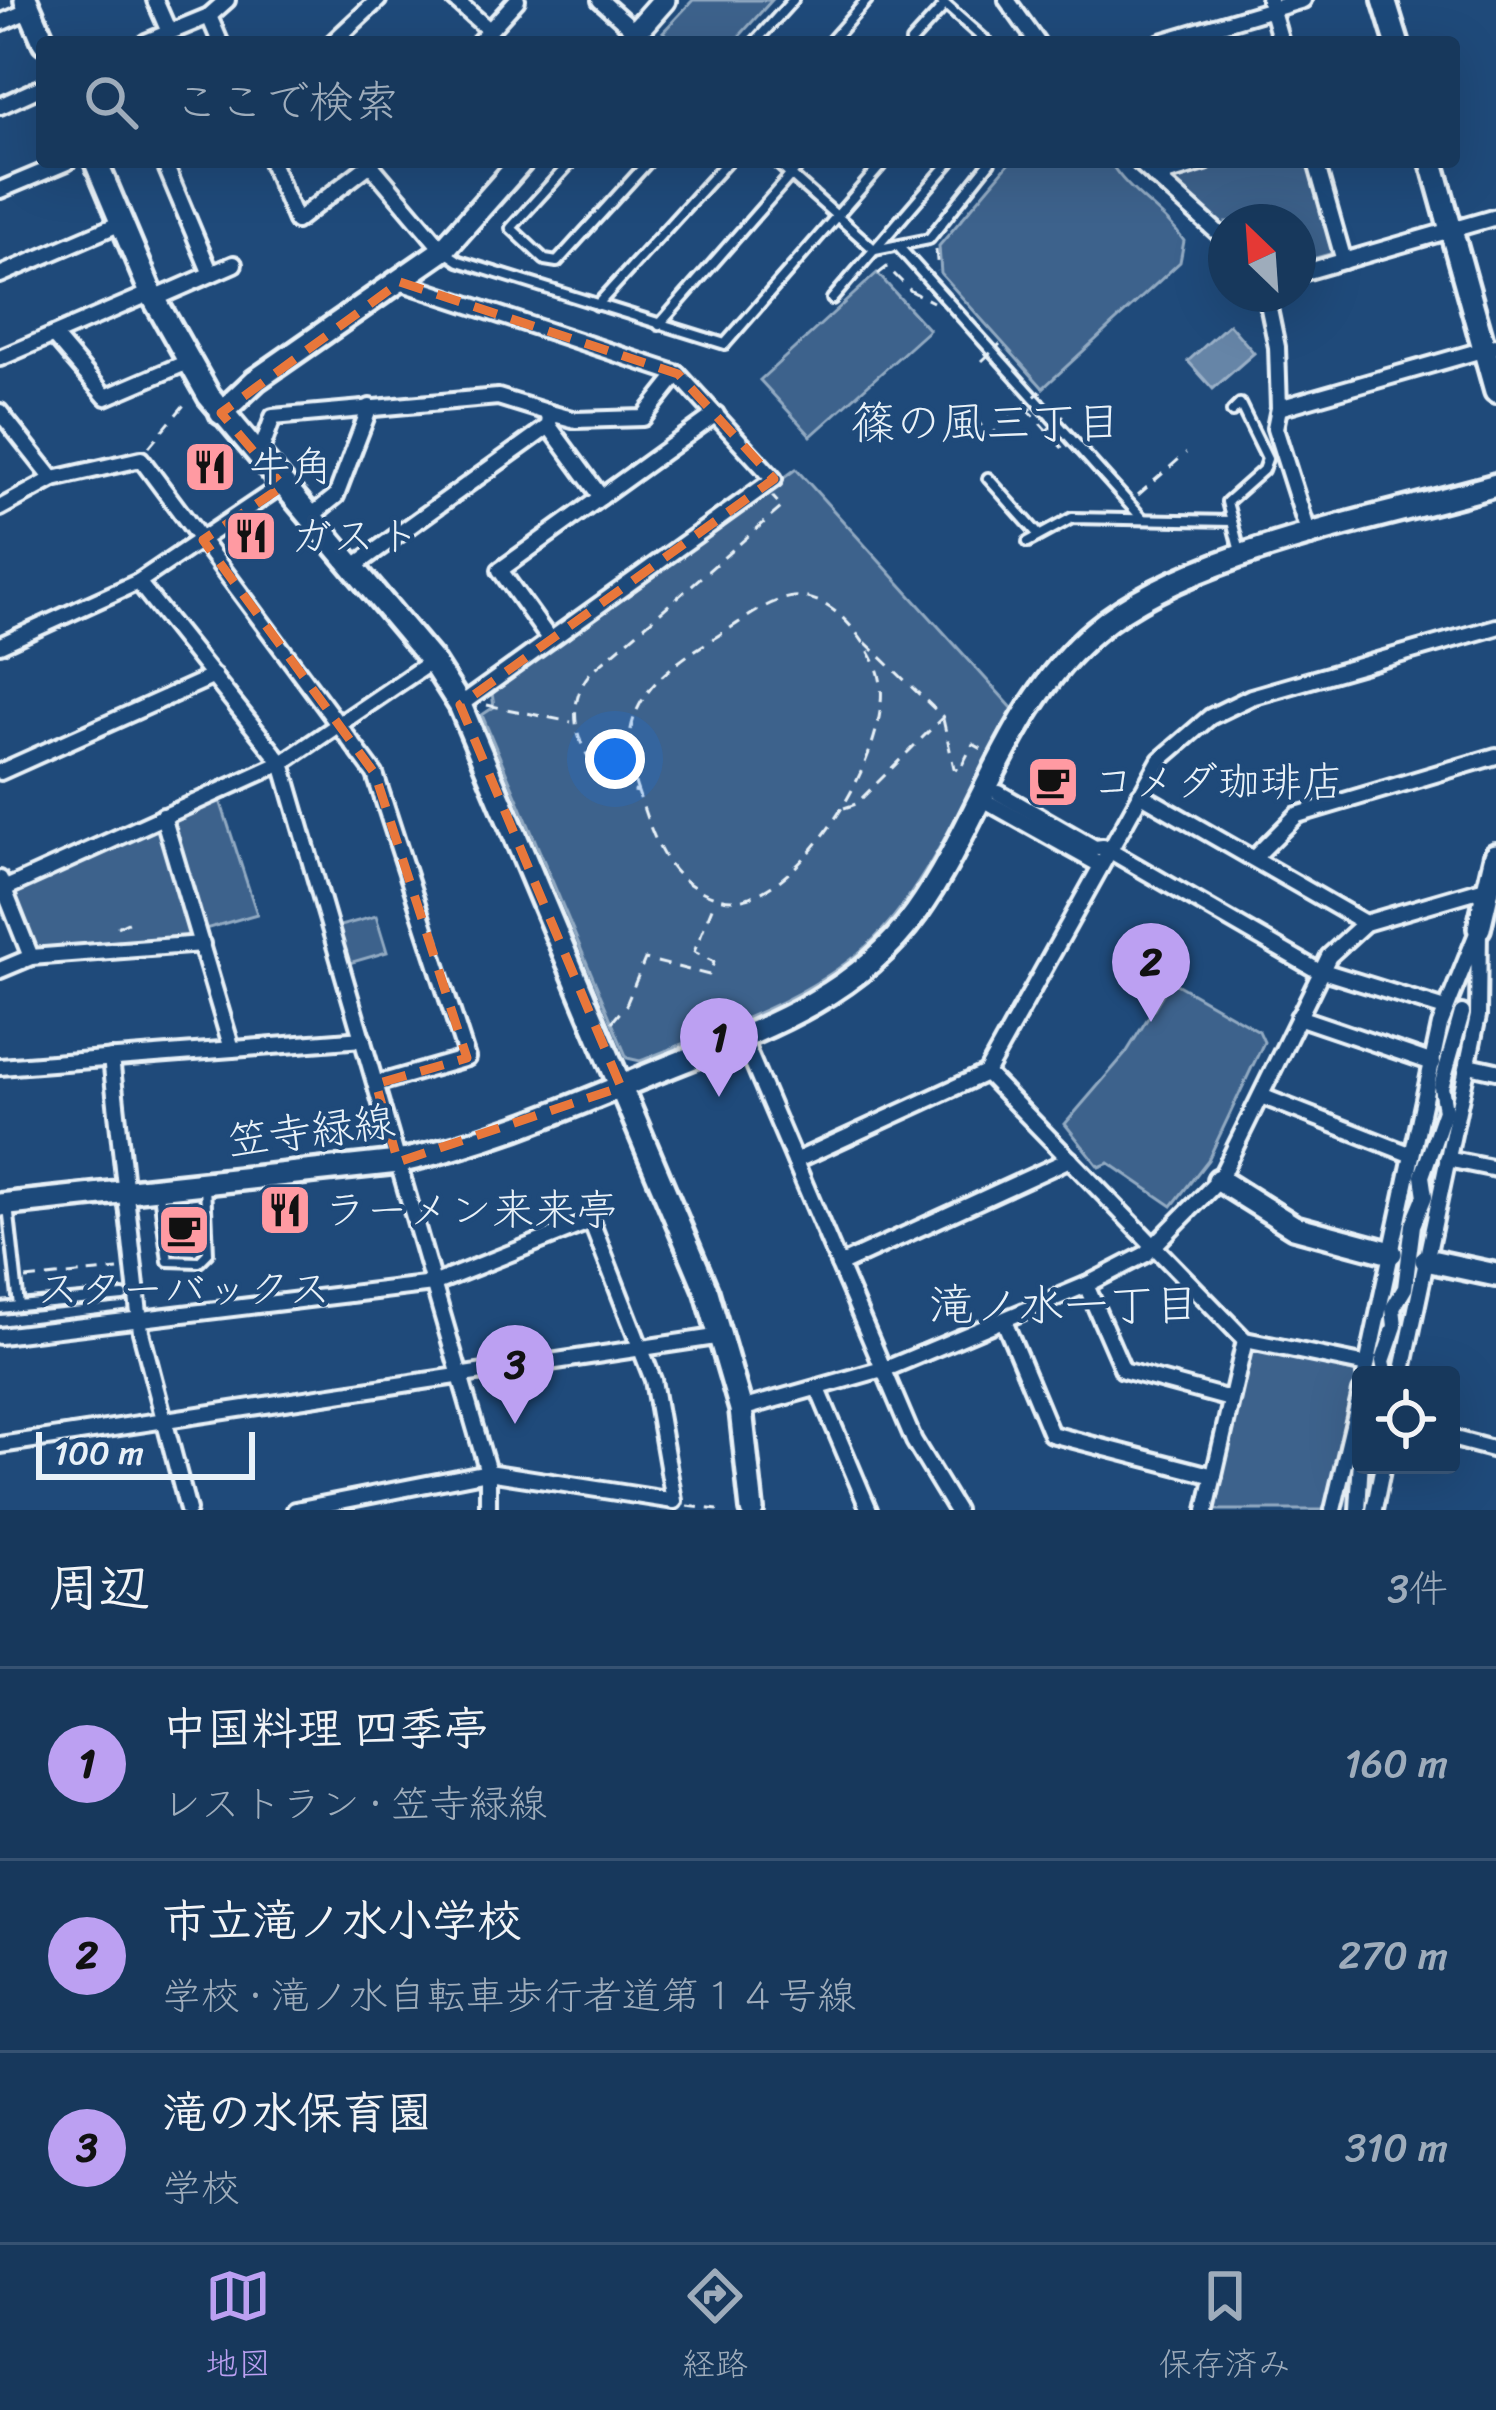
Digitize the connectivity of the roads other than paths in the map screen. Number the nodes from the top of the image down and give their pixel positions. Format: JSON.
{"nodes":[{"id":1,"x":155,"y":0,"type":"edge"},
{"id":2,"x":227,"y":0,"type":"edge"},
{"id":3,"x":378,"y":0,"type":"edge"},
{"id":4,"x":455,"y":0,"type":"edge"},
{"id":5,"x":517,"y":0,"type":"edge"},
{"id":6,"x":600,"y":0,"type":"edge"},
{"id":7,"x":664,"y":0,"type":"edge"},
{"id":8,"x":793,"y":0,"type":"edge"},
{"id":9,"x":867,"y":0,"type":"edge"},
{"id":10,"x":1007,"y":0,"type":"edge"},
{"id":11,"x":1303,"y":0,"type":"edge"},
{"id":12,"x":1384,"y":0,"type":"edge"},
{"id":13,"x":942,"y":2,"type":"edge"},
{"id":14,"x":28,"y":5,"type":"edge"},
{"id":15,"x":1270,"y":5,"type":"edge"},
{"id":16,"x":209,"y":16,"type":"junction"},
{"id":17,"x":0,"y":23,"type":"edge"},
{"id":18,"x":169,"y":32,"type":"junction"},
{"id":19,"x":41,"y":36,"type":"edge"},
{"id":20,"x":160,"y":36,"type":"edge"},
{"id":21,"x":217,"y":36,"type":"edge"},
{"id":22,"x":339,"y":36,"type":"edge"},
{"id":23,"x":484,"y":36,"type":"edge"},
{"id":24,"x":632,"y":36,"type":"edge"},
{"id":25,"x":637,"y":36,"type":"edge"},
{"id":26,"x":760,"y":36,"type":"edge"},
{"id":27,"x":835,"y":36,"type":"edge"},
{"id":28,"x":915,"y":36,"type":"edge"},
{"id":29,"x":980,"y":36,"type":"edge"},
{"id":30,"x":1033,"y":36,"type":"edge"},
{"id":31,"x":1179,"y":36,"type":"edge"},
{"id":32,"x":1279,"y":36,"type":"edge"},
{"id":33,"x":1395,"y":36,"type":"edge"},
{"id":34,"x":36,"y":91,"type":"edge"},
{"id":35,"x":0,"y":106,"type":"edge"},
{"id":36,"x":53,"y":168,"type":"edge"},
{"id":37,"x":98,"y":168,"type":"edge"},
{"id":38,"x":167,"y":168,"type":"edge"},
{"id":39,"x":274,"y":168,"type":"edge"},
{"id":40,"x":365,"y":168,"type":"edge"},
{"id":41,"x":376,"y":168,"type":"edge"},
{"id":42,"x":516,"y":168,"type":"edge"},
{"id":43,"x":566,"y":168,"type":"edge"},
{"id":44,"x":643,"y":168,"type":"edge"},
{"id":45,"x":722,"y":168,"type":"edge"},
{"id":46,"x":782,"y":168,"type":"edge"},
{"id":47,"x":797,"y":168,"type":"edge"},
{"id":48,"x":879,"y":168,"type":"edge"},
{"id":49,"x":945,"y":168,"type":"edge"},
{"id":50,"x":986,"y":168,"type":"edge"},
{"id":51,"x":1145,"y":168,"type":"edge"},
{"id":52,"x":1185,"y":168,"type":"edge"},
{"id":53,"x":1318,"y":168,"type":"edge"},
{"id":54,"x":1434,"y":168,"type":"edge"},
{"id":55,"x":791,"y":176,"type":"junction"},
{"id":56,"x":1155,"y":177,"type":"junction"},
{"id":57,"x":0,"y":190,"type":"edge"},
{"id":58,"x":838,"y":217,"type":"junction"},
{"id":59,"x":1496,"y":217,"type":"edge"},
{"id":60,"x":121,"y":223,"type":"junction"},
{"id":61,"x":1208,"y":224,"type":"edge"},
{"id":62,"x":1451,"y":230,"type":"junction"},
{"id":63,"x":898,"y":246,"type":"junction"},
{"id":64,"x":443,"y":250,"type":"junction"},
{"id":65,"x":875,"y":250,"type":"junction"},
{"id":66,"x":1344,"y":261,"type":"junction"},
{"id":67,"x":234,"y":264,"type":"dead end"},
{"id":68,"x":1316,"y":269,"type":"edge"},
{"id":69,"x":0,"y":274,"type":"edge"},
{"id":70,"x":211,"y":274,"type":"junction"},
{"id":71,"x":400,"y":282,"type":"junction"},
{"id":72,"x":152,"y":296,"type":"junction"},
{"id":73,"x":832,"y":299,"type":"dead end"},
{"id":74,"x":597,"y":305,"type":"junction"},
{"id":75,"x":1270,"y":312,"type":"edge"},
{"id":76,"x":659,"y":325,"type":"junction"},
{"id":77,"x":53,"y":335,"type":"junction"},
{"id":78,"x":1490,"y":348,"type":"edge"},
{"id":79,"x":0,"y":358,"type":"edge"},
{"id":80,"x":190,"y":362,"type":"junction"},
{"id":81,"x":678,"y":374,"type":"junction"},
{"id":82,"x":1496,"y":391,"type":"edge"},
{"id":83,"x":370,"y":407,"type":"junction"},
{"id":84,"x":1279,"y":408,"type":"junction"},
{"id":85,"x":0,"y":412,"type":"edge"},
{"id":86,"x":1232,"y":412,"type":"dead end"},
{"id":87,"x":221,"y":413,"type":"junction"},
{"id":88,"x":716,"y":414,"type":"junction"},
{"id":89,"x":549,"y":420,"type":"junction"},
{"id":90,"x":257,"y":459,"type":"junction"},
{"id":91,"x":988,"y":478,"type":"dead end"},
{"id":92,"x":53,"y":479,"type":"junction"},
{"id":93,"x":282,"y":485,"type":"junction"},
{"id":94,"x":1496,"y":485,"type":"edge"},
{"id":95,"x":601,"y":497,"type":"junction"},
{"id":96,"x":0,"y":508,"type":"edge"},
{"id":97,"x":310,"y":517,"type":"junction"},
{"id":98,"x":1142,"y":518,"type":"junction"},
{"id":99,"x":1232,"y":521,"type":"junction"},
{"id":100,"x":1038,"y":534,"type":"junction"},
{"id":101,"x":1310,"y":538,"type":"junction"},
{"id":102,"x":203,"y":540,"type":"junction"},
{"id":103,"x":1028,"y":542,"type":"dead end"},
{"id":104,"x":1242,"y":559,"type":"junction"},
{"id":105,"x":352,"y":567,"type":"junction"},
{"id":106,"x":138,"y":583,"type":"junction"},
{"id":107,"x":1496,"y":627,"type":"edge"},
{"id":108,"x":550,"y":640,"type":"junction"},
{"id":109,"x":0,"y":645,"type":"edge"},
{"id":110,"x":432,"y":661,"type":"junction"},
{"id":111,"x":214,"y":676,"type":"junction"},
{"id":112,"x":460,"y":705,"type":"junction"},
{"id":113,"x":342,"y":723,"type":"junction"},
{"id":114,"x":1496,"y":756,"type":"edge"},
{"id":115,"x":282,"y":763,"type":"junction"},
{"id":116,"x":0,"y":772,"type":"edge"},
{"id":117,"x":1139,"y":794,"type":"junction"},
{"id":118,"x":990,"y":796,"type":"junction"},
{"id":119,"x":163,"y":816,"type":"junction"},
{"id":120,"x":1496,"y":855,"type":"edge"},
{"id":121,"x":1255,"y":857,"type":"junction"},
{"id":122,"x":1100,"y":865,"type":"junction"},
{"id":123,"x":2,"y":884,"type":"edge"},
{"id":124,"x":1489,"y":887,"type":"junction"},
{"id":125,"x":1365,"y":923,"type":"junction"},
{"id":126,"x":1479,"y":928,"type":"junction"},
{"id":127,"x":202,"y":944,"type":"junction"},
{"id":128,"x":31,"y":957,"type":"junction"},
{"id":129,"x":0,"y":970,"type":"edge"},
{"id":130,"x":1439,"y":1007,"type":"dead end"},
{"id":131,"x":1462,"y":1013,"type":"dead end"},
{"id":132,"x":1298,"y":1017,"type":"junction"},
{"id":133,"x":742,"y":1037,"type":"junction"},
{"id":134,"x":363,"y":1039,"type":"junction"},
{"id":135,"x":232,"y":1049,"type":"junction"},
{"id":136,"x":111,"y":1058,"type":"junction"},
{"id":137,"x":1433,"y":1063,"type":"junction"},
{"id":138,"x":1469,"y":1065,"type":"junction"},
{"id":139,"x":0,"y":1066,"type":"edge"},
{"id":140,"x":1496,"y":1071,"type":"edge"},
{"id":141,"x":986,"y":1072,"type":"junction"},
{"id":142,"x":376,"y":1084,"type":"junction"},
{"id":143,"x":621,"y":1087,"type":"junction"},
{"id":144,"x":1261,"y":1096,"type":"junction"},
{"id":145,"x":1412,"y":1155,"type":"junction"},
{"id":146,"x":1070,"y":1159,"type":"junction"},
{"id":147,"x":1447,"y":1159,"type":"junction"},
{"id":148,"x":796,"y":1161,"type":"junction"},
{"id":149,"x":398,"y":1162,"type":"junction"},
{"id":150,"x":1496,"y":1169,"type":"edge"},
{"id":151,"x":1219,"y":1180,"type":"junction"},
{"id":152,"x":206,"y":1191,"type":"junction"},
{"id":153,"x":125,"y":1192,"type":"junction"},
{"id":154,"x":159,"y":1198,"type":"junction"},
{"id":155,"x":4,"y":1205,"type":"edge"},
{"id":156,"x":1156,"y":1246,"type":"junction"},
{"id":157,"x":1408,"y":1258,"type":"junction"},
{"id":158,"x":839,"y":1265,"type":"junction"},
{"id":159,"x":1496,"y":1275,"type":"edge"},
{"id":160,"x":433,"y":1284,"type":"junction"},
{"id":161,"x":1086,"y":1286,"type":"junction"},
{"id":162,"x":123,"y":1296,"type":"dead end"},
{"id":163,"x":19,"y":1306,"type":"junction"},
{"id":164,"x":0,"y":1308,"type":"edge"},
{"id":165,"x":139,"y":1319,"type":"junction"},
{"id":166,"x":1004,"y":1321,"type":"junction"},
{"id":167,"x":0,"y":1336,"type":"edge"},
{"id":168,"x":722,"y":1336,"type":"junction"},
{"id":169,"x":1245,"y":1340,"type":"junction"},
{"id":170,"x":643,"y":1348,"type":"junction"},
{"id":171,"x":1368,"y":1366,"type":"edge"},
{"id":172,"x":1383,"y":1366,"type":"edge"},
{"id":173,"x":1402,"y":1366,"type":"edge"},
{"id":174,"x":1352,"y":1367,"type":"edge"},
{"id":175,"x":883,"y":1370,"type":"junction"},
{"id":176,"x":460,"y":1376,"type":"junction"},
{"id":177,"x":818,"y":1389,"type":"junction"},
{"id":178,"x":1230,"y":1400,"type":"junction"},
{"id":179,"x":741,"y":1409,"type":"junction"},
{"id":180,"x":165,"y":1420,"type":"junction"},
{"id":181,"x":1352,"y":1430,"type":"edge"},
{"id":182,"x":1460,"y":1440,"type":"edge"},
{"id":183,"x":0,"y":1445,"type":"edge"},
{"id":184,"x":1496,"y":1450,"type":"edge"},
{"id":185,"x":488,"y":1472,"type":"junction"},
{"id":186,"x":1360,"y":1474,"type":"edge"},
{"id":187,"x":1381,"y":1474,"type":"edge"},
{"id":188,"x":1214,"y":1476,"type":"junction"},
{"id":189,"x":188,"y":1510,"type":"edge"},
{"id":190,"x":295,"y":1510,"type":"edge"},
{"id":191,"x":488,"y":1510,"type":"edge"},
{"id":192,"x":752,"y":1510,"type":"edge"},
{"id":193,"x":869,"y":1510,"type":"edge"},
{"id":194,"x":956,"y":1510,"type":"edge"},
{"id":195,"x":1206,"y":1510,"type":"edge"},
{"id":196,"x":1333,"y":1510,"type":"edge"},
{"id":197,"x":1358,"y":1510,"type":"edge"},
{"id":198,"x":1374,"y":1510,"type":"edge"}],
"edges":[{"from":1,"to":18,"type":"street"},
{"from":2,"to":16,"type":"street"},
{"from":3,"to":22,"type":"street"},
{"from":4,"to":23,"type":"street"},
{"from":5,"to":23,"type":"street"},
{"from":6,"to":24,"type":"street"},
{"from":7,"to":25,"type":"street"},
{"from":8,"to":26,"type":"lane"},
{"from":9,"to":27,"type":"lane"},
{"from":10,"to":30,"type":"street"},
{"from":11,"to":15,"type":"street"},
{"from":12,"to":33,"type":"street"},
{"from":13,"to":28,"type":"lane"},
{"from":13,"to":29,"type":"lane"},
{"from":14,"to":17,"type":"street"},
{"from":14,"to":19,"type":"street"},
{"from":15,"to":31,"type":"street"},
{"from":15,"to":32,"type":"street"},
{"from":16,"to":18,"type":"street"},
{"from":16,"to":21,"type":"street"},
{"from":18,"to":20,"type":"street"},
{"from":34,"to":35,"type":"street"},
{"from":36,"to":57,"type":"street"},
{"from":37,"to":60,"type":"street"},
{"from":38,"to":70,"type":"street"},
{"from":39,"to":40,"type":"street"},
{"from":41,"to":64,"type":"street"},
{"from":42,"to":64,"type":"street"},
{"from":43,"to":44,"type":"lane"},
{"from":45,"to":74,"type":"lane"},
{"from":46,"to":55,"type":"lane"},
{"from":47,"to":55,"type":"lane"},
{"from":48,"to":58,"type":"lane"},
{"from":49,"to":65,"type":"lane"},
{"from":50,"to":63,"type":"lane"},
{"from":51,"to":56,"type":"street"},
{"from":52,"to":56,"type":"street"},
{"from":53,"to":66,"type":"street"},
{"from":54,"to":62,"type":"street"},
{"from":55,"to":58,"type":"lane"},
{"from":55,"to":76,"type":"lane"},
{"from":56,"to":61,"type":"street"},
{"from":58,"to":65,"type":"lane"},
{"from":58,"to":76,"type":"lane"},
{"from":59,"to":62,"type":"street"},
{"from":60,"to":69,"type":"street"},
{"from":60,"to":72,"type":"street"},
{"from":62,"to":66,"type":"street"},
{"from":62,"to":78,"type":"street"},
{"from":63,"to":65,"type":"lane"},
{"from":63,"to":98,"type":"lane"},
{"from":64,"to":71,"type":"street"},
{"from":64,"to":74,"type":"lane"},
{"from":65,"to":73,"type":"lane"},
{"from":66,"to":68,"type":"street"},
{"from":67,"to":70,"type":"street"},
{"from":70,"to":72,"type":"street"},
{"from":71,"to":81,"type":"street"},
{"from":71,"to":87,"type":"street"},
{"from":72,"to":77,"type":"street"},
{"from":72,"to":80,"type":"street"},
{"from":74,"to":76,"type":"lane"},
{"from":75,"to":84,"type":"street"},
{"from":77,"to":79,"type":"street"},
{"from":77,"to":80,"type":"street"},
{"from":78,"to":82,"type":"street"},
{"from":78,"to":84,"type":"street"},
{"from":80,"to":87,"type":"street"},
{"from":81,"to":88,"type":"street"},
{"from":81,"to":89,"type":"street"},
{"from":83,"to":89,"type":"street"},
{"from":83,"to":90,"type":"street"},
{"from":83,"to":97,"type":"street"},
{"from":84,"to":101,"type":"street"},
{"from":85,"to":92,"type":"street"},
{"from":86,"to":99,"type":"lane"},
{"from":87,"to":90,"type":"street"},
{"from":88,"to":95,"type":"street"},
{"from":88,"to":108,"type":"street"},
{"from":89,"to":95,"type":"street"},
{"from":89,"to":105,"type":"street"},
{"from":90,"to":93,"type":"street"},
{"from":91,"to":100,"type":"lane"},
{"from":92,"to":96,"type":"street"},
{"from":92,"to":102,"type":"street"},
{"from":93,"to":97,"type":"street"},
{"from":93,"to":102,"type":"street"},
{"from":94,"to":101,"type":"street","name":"笠寺緑線"},
{"from":95,"to":108,"type":"street"},
{"from":97,"to":105,"type":"street"},
{"from":98,"to":99,"type":"lane"},
{"from":98,"to":100,"type":"lane"},
{"from":99,"to":104,"type":"lane"},
{"from":100,"to":103,"type":"lane"},
{"from":101,"to":104,"type":"street","name":"笠寺緑線"},
{"from":102,"to":106,"type":"street"},
{"from":102,"to":113,"type":"street"},
{"from":104,"to":118,"type":"street","name":"笠寺緑線"},
{"from":105,"to":110,"type":"street"},
{"from":106,"to":109,"type":"street"},
{"from":106,"to":111,"type":"street"},
{"from":107,"to":117,"type":"street"},
{"from":108,"to":112,"type":"street"},
{"from":110,"to":112,"type":"street"},
{"from":110,"to":113,"type":"street"},
{"from":111,"to":115,"type":"street"},
{"from":111,"to":116,"type":"street"},
{"from":112,"to":143,"type":"street"},
{"from":113,"to":115,"type":"street"},
{"from":113,"to":142,"type":"street"},
{"from":114,"to":121,"type":"street"},
{"from":115,"to":119,"type":"street"},
{"from":115,"to":134,"type":"street"},
{"from":117,"to":121,"type":"street"},
{"from":117,"to":122,"type":"street"},
{"from":118,"to":122,"type":"street"},
{"from":118,"to":130,"type":"street"},
{"from":118,"to":133,"type":"street","name":"笠寺緑線"},
{"from":119,"to":123,"type":"street"},
{"from":119,"to":127,"type":"street"},
{"from":120,"to":124,"type":"street"},
{"from":121,"to":125,"type":"street"},
{"from":122,"to":141,"type":"street"},
{"from":123,"to":128,"type":"street"},
{"from":124,"to":125,"type":"street"},
{"from":124,"to":126,"type":"street"},
{"from":125,"to":132,"type":"street"},
{"from":126,"to":137,"type":"street"},
{"from":126,"to":138,"type":"street"},
{"from":127,"to":128,"type":"street"},
{"from":127,"to":135,"type":"street"},
{"from":128,"to":129,"type":"street"},
{"from":131,"to":157,"type":"street"},
{"from":132,"to":137,"type":"street"},
{"from":132,"to":144,"type":"street"},
{"from":133,"to":143,"type":"street","name":"笠寺緑線"},
{"from":133,"to":148,"type":"street"},
{"from":134,"to":135,"type":"street"},
{"from":134,"to":142,"type":"street"},
{"from":135,"to":136,"type":"street"},
{"from":136,"to":139,"type":"street"},
{"from":136,"to":153,"type":"street"},
{"from":137,"to":145,"type":"street"},
{"from":138,"to":140,"type":"street"},
{"from":138,"to":147,"type":"street"},
{"from":141,"to":146,"type":"street"},
{"from":141,"to":148,"type":"street"},
{"from":142,"to":149,"type":"street"},
{"from":143,"to":149,"type":"street","name":"笠寺緑線"},
{"from":143,"to":168,"type":"street"},
{"from":144,"to":145,"type":"street"},
{"from":144,"to":151,"type":"street"},
{"from":145,"to":157,"type":"street"},
{"from":146,"to":156,"type":"street"},
{"from":146,"to":158,"type":"street"},
{"from":147,"to":150,"type":"street"},
{"from":147,"to":157,"type":"street"},
{"from":148,"to":158,"type":"street"},
{"from":149,"to":152,"type":"street","name":"笠寺緑線"},
{"from":149,"to":160,"type":"street"},
{"from":151,"to":156,"type":"street"},
{"from":151,"to":157,"type":"street"},
{"from":152,"to":154,"type":"street","name":"笠寺緑線"},
{"from":152,"to":154,"type":"lane"},
{"from":153,"to":154,"type":"street","name":"笠寺緑線"},
{"from":153,"to":155,"type":"street","name":"笠寺緑線"},
{"from":153,"to":165,"type":"street"},
{"from":155,"to":163,"type":"lane"},
{"from":156,"to":161,"type":"street"},
{"from":156,"to":169,"type":"street"},
{"from":157,"to":159,"type":"street"},
{"from":157,"to":171,"type":"street"},
{"from":157,"to":172,"type":"street"},
{"from":157,"to":173,"type":"street"},
{"from":158,"to":175,"type":"street"},
{"from":160,"to":165,"type":"street"},
{"from":160,"to":170,"type":"street"},
{"from":160,"to":176,"type":"street"},
{"from":161,"to":166,"type":"street"},
{"from":161,"to":178,"type":"street"},
{"from":162,"to":163,"type":"lane"},
{"from":163,"to":164,"type":"lane"},
{"from":165,"to":167,"type":"street"},
{"from":165,"to":180,"type":"street"},
{"from":166,"to":175,"type":"street"},
{"from":166,"to":188,"type":"street"},
{"from":168,"to":170,"type":"street"},
{"from":168,"to":179,"type":"street"},
{"from":169,"to":174,"type":"street"},
{"from":169,"to":178,"type":"street"},
{"from":170,"to":176,"type":"street"},
{"from":170,"to":185,"type":"street"},
{"from":175,"to":177,"type":"street"},
{"from":175,"to":194,"type":"street"},
{"from":176,"to":180,"type":"street"},
{"from":176,"to":185,"type":"street"},
{"from":177,"to":179,"type":"street"},
{"from":177,"to":193,"type":"street"},
{"from":178,"to":188,"type":"street"},
{"from":179,"to":192,"type":"street"},
{"from":180,"to":183,"type":"street"},
{"from":180,"to":189,"type":"street"},
{"from":181,"to":196,"type":"street"},
{"from":182,"to":184,"type":"street"},
{"from":185,"to":190,"type":"street"},
{"from":185,"to":191,"type":"street"},
{"from":186,"to":197,"type":"street"},
{"from":187,"to":198,"type":"street"},
{"from":188,"to":195,"type":"street"}]}
